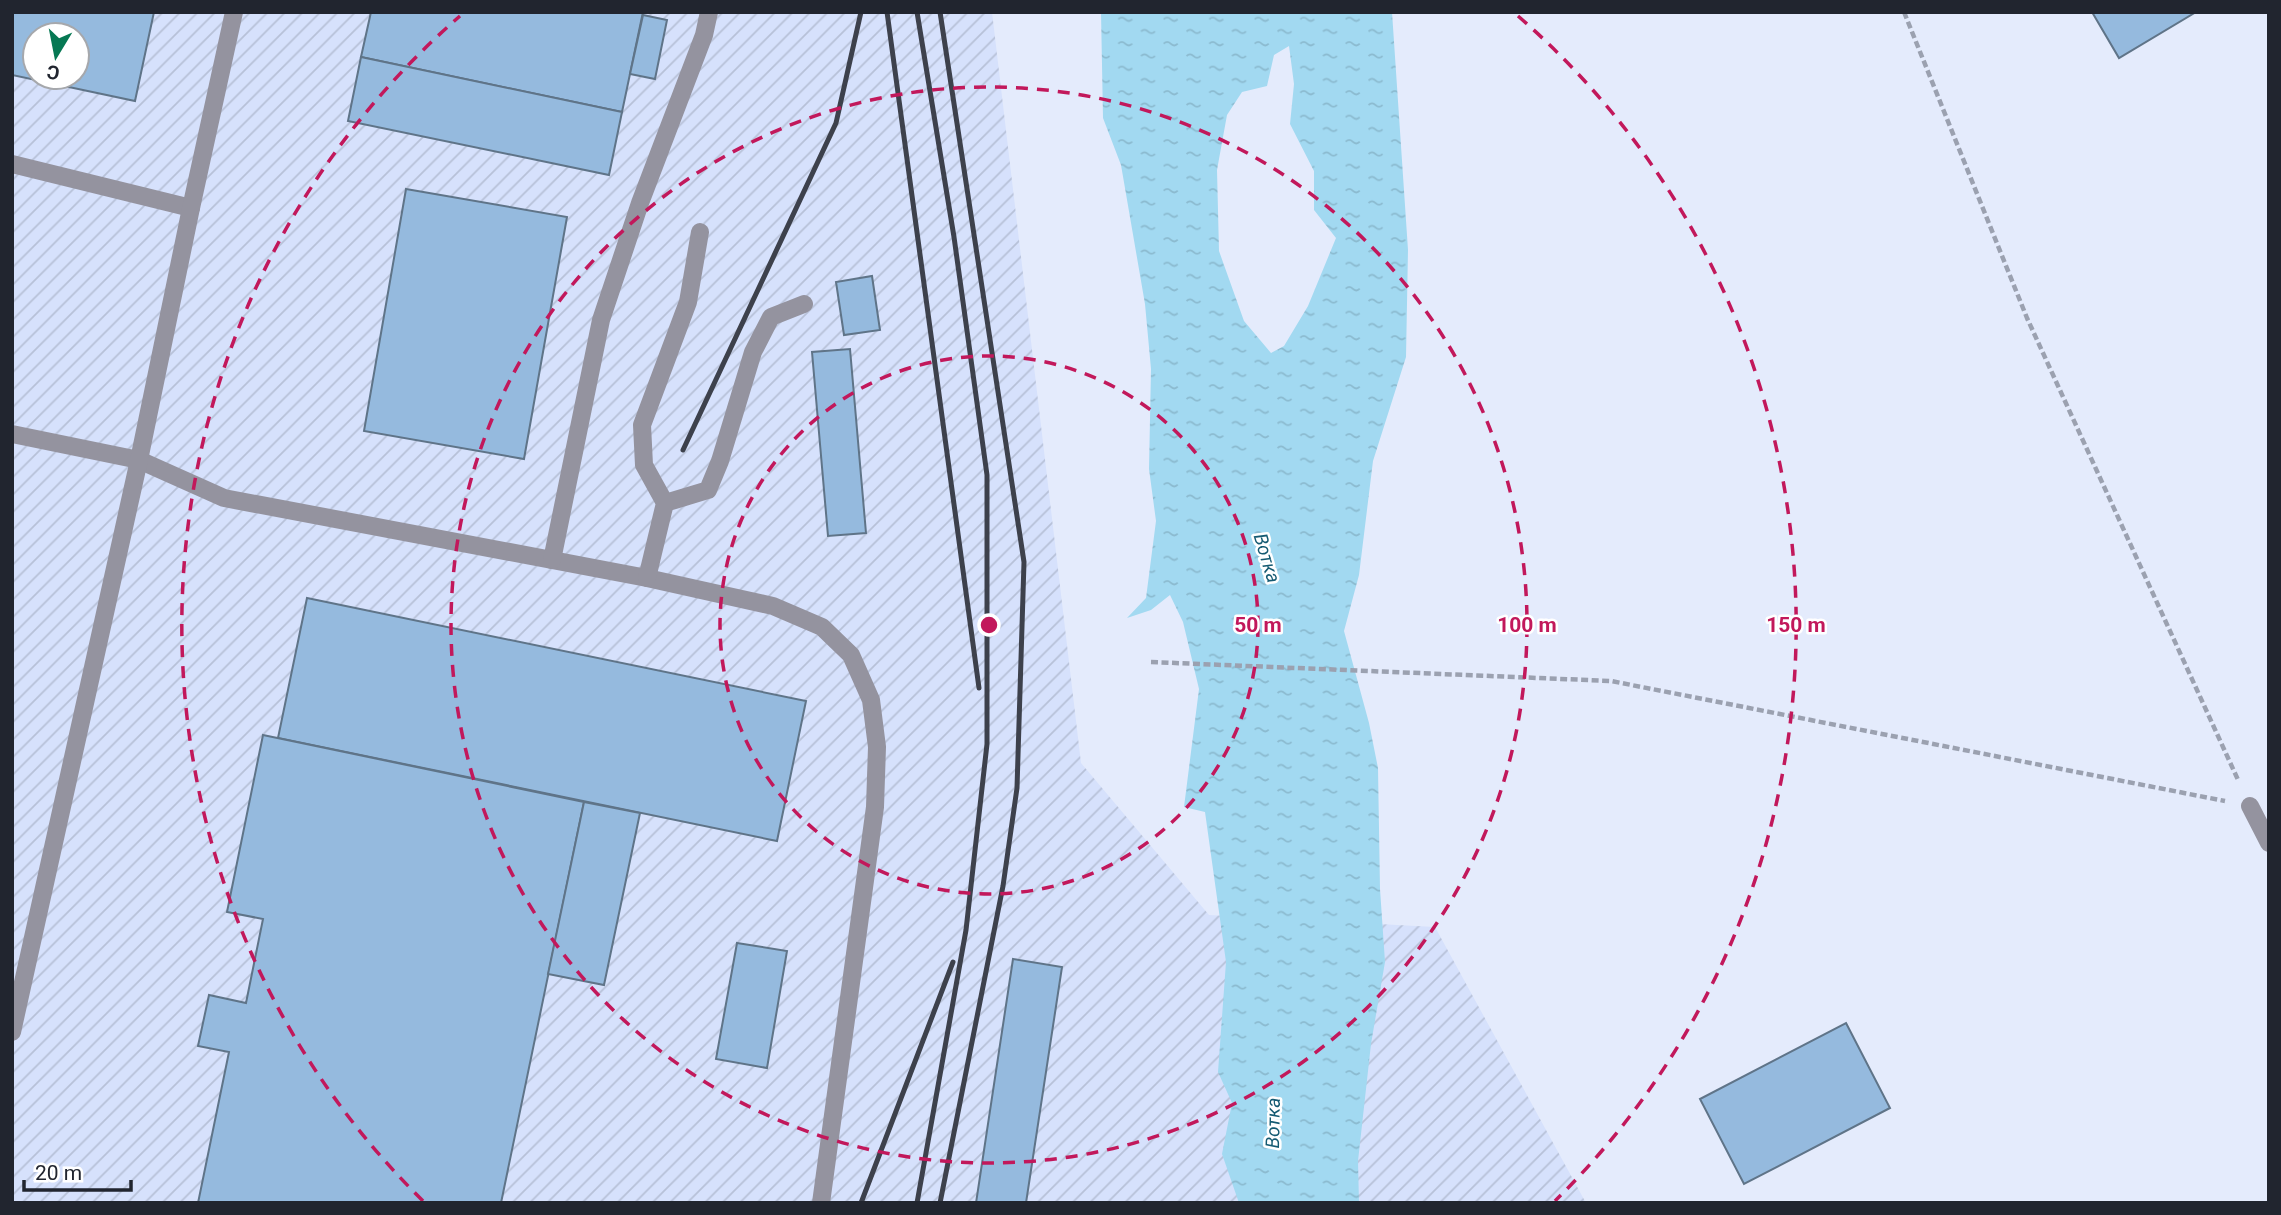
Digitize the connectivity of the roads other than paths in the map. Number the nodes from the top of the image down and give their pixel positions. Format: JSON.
{"nodes":[{"id":1,"x":234,"y":12,"type":"edge"},
{"id":2,"x":709,"y":12,"type":"edge"},
{"id":3,"x":12,"y":164,"type":"edge"},
{"id":4,"x":191,"y":208,"type":"junction"},
{"id":5,"x":700,"y":232,"type":"dead end"},
{"id":6,"x":804,"y":304,"type":"dead end"},
{"id":7,"x":12,"y":434,"type":"edge"},
{"id":8,"x":139,"y":460,"type":"junction"},
{"id":9,"x":665,"y":503,"type":"junction"},
{"id":10,"x":552,"y":560,"type":"junction"},
{"id":11,"x":647,"y":578,"type":"junction"},
{"id":12,"x":2250,"y":806,"type":"road end"},
{"id":13,"x":2269,"y":843,"type":"edge"},
{"id":14,"x":12,"y":1032,"type":"edge"},
{"id":15,"x":821,"y":1203,"type":"edge"}],
"edges":[{"from":1,"to":4,"type":"street"},
{"from":2,"to":10,"type":"street"},
{"from":3,"to":4,"type":"street"},
{"from":4,"to":8,"type":"street"},
{"from":5,"to":9,"type":"street"},
{"from":6,"to":9,"type":"street"},
{"from":7,"to":8,"type":"street"},
{"from":8,"to":10,"type":"street"},
{"from":8,"to":14,"type":"street"},
{"from":9,"to":11,"type":"street"},
{"from":10,"to":11,"type":"street"},
{"from":11,"to":15,"type":"street"},
{"from":12,"to":13,"type":"street"}]}
